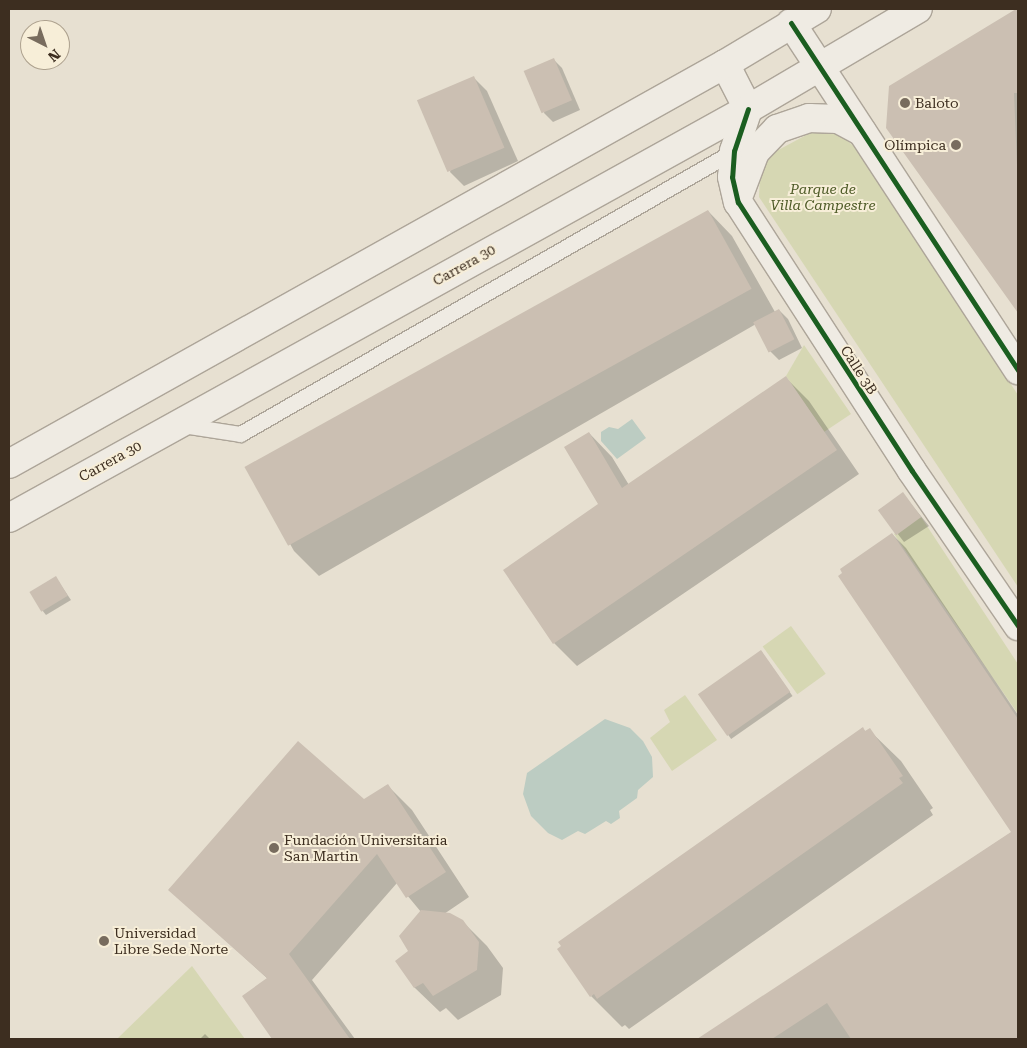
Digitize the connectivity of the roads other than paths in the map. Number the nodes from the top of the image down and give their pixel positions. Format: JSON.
{"nodes":[{"id":1,"x":817,"y":9,"type":"edge"},
{"id":2,"x":918,"y":9,"type":"edge"},
{"id":3,"x":791,"y":23,"type":"junction"},
{"id":4,"x":725,"y":64,"type":"junction"},
{"id":5,"x":816,"y":66,"type":"junction"},
{"id":6,"x":748,"y":110,"type":"junction"},
{"id":7,"x":862,"y":132,"type":"junction"},
{"id":8,"x":734,"y":151,"type":"junction"},
{"id":9,"x":738,"y":202,"type":"junction"},
{"id":10,"x":1018,"y":370,"type":"edge"},
{"id":11,"x":175,"y":424,"type":"junction"},
{"id":12,"x":9,"y":464,"type":"edge"},
{"id":13,"x":9,"y":518,"type":"edge"},
{"id":14,"x":1018,"y":626,"type":"edge"}],
"edges":[{"from":1,"to":3,"type":"main road"},
{"from":2,"to":5,"type":"main road","name":"Carrera 30"},
{"from":3,"to":4,"type":"main road"},
{"from":3,"to":5,"type":"main road"},
{"from":4,"to":6,"type":"main road"},
{"from":4,"to":12,"type":"main road"},
{"from":5,"to":6,"type":"main road","name":"Carrera 30"},
{"from":5,"to":7,"type":"main road"},
{"from":6,"to":8,"type":"main road","name":"Calle 3B"},
{"from":6,"to":11,"type":"main road","name":"Carrera 30"},
{"from":7,"to":9,"type":"main road"},
{"from":7,"to":10,"type":"main road"},
{"from":8,"to":9,"type":"main road","name":"Calle 3B"},
{"from":8,"to":11,"type":"lane"},
{"from":9,"to":14,"type":"main road","name":"Calle 3B"},
{"from":11,"to":13,"type":"main road","name":"Carrera 30"}]}
